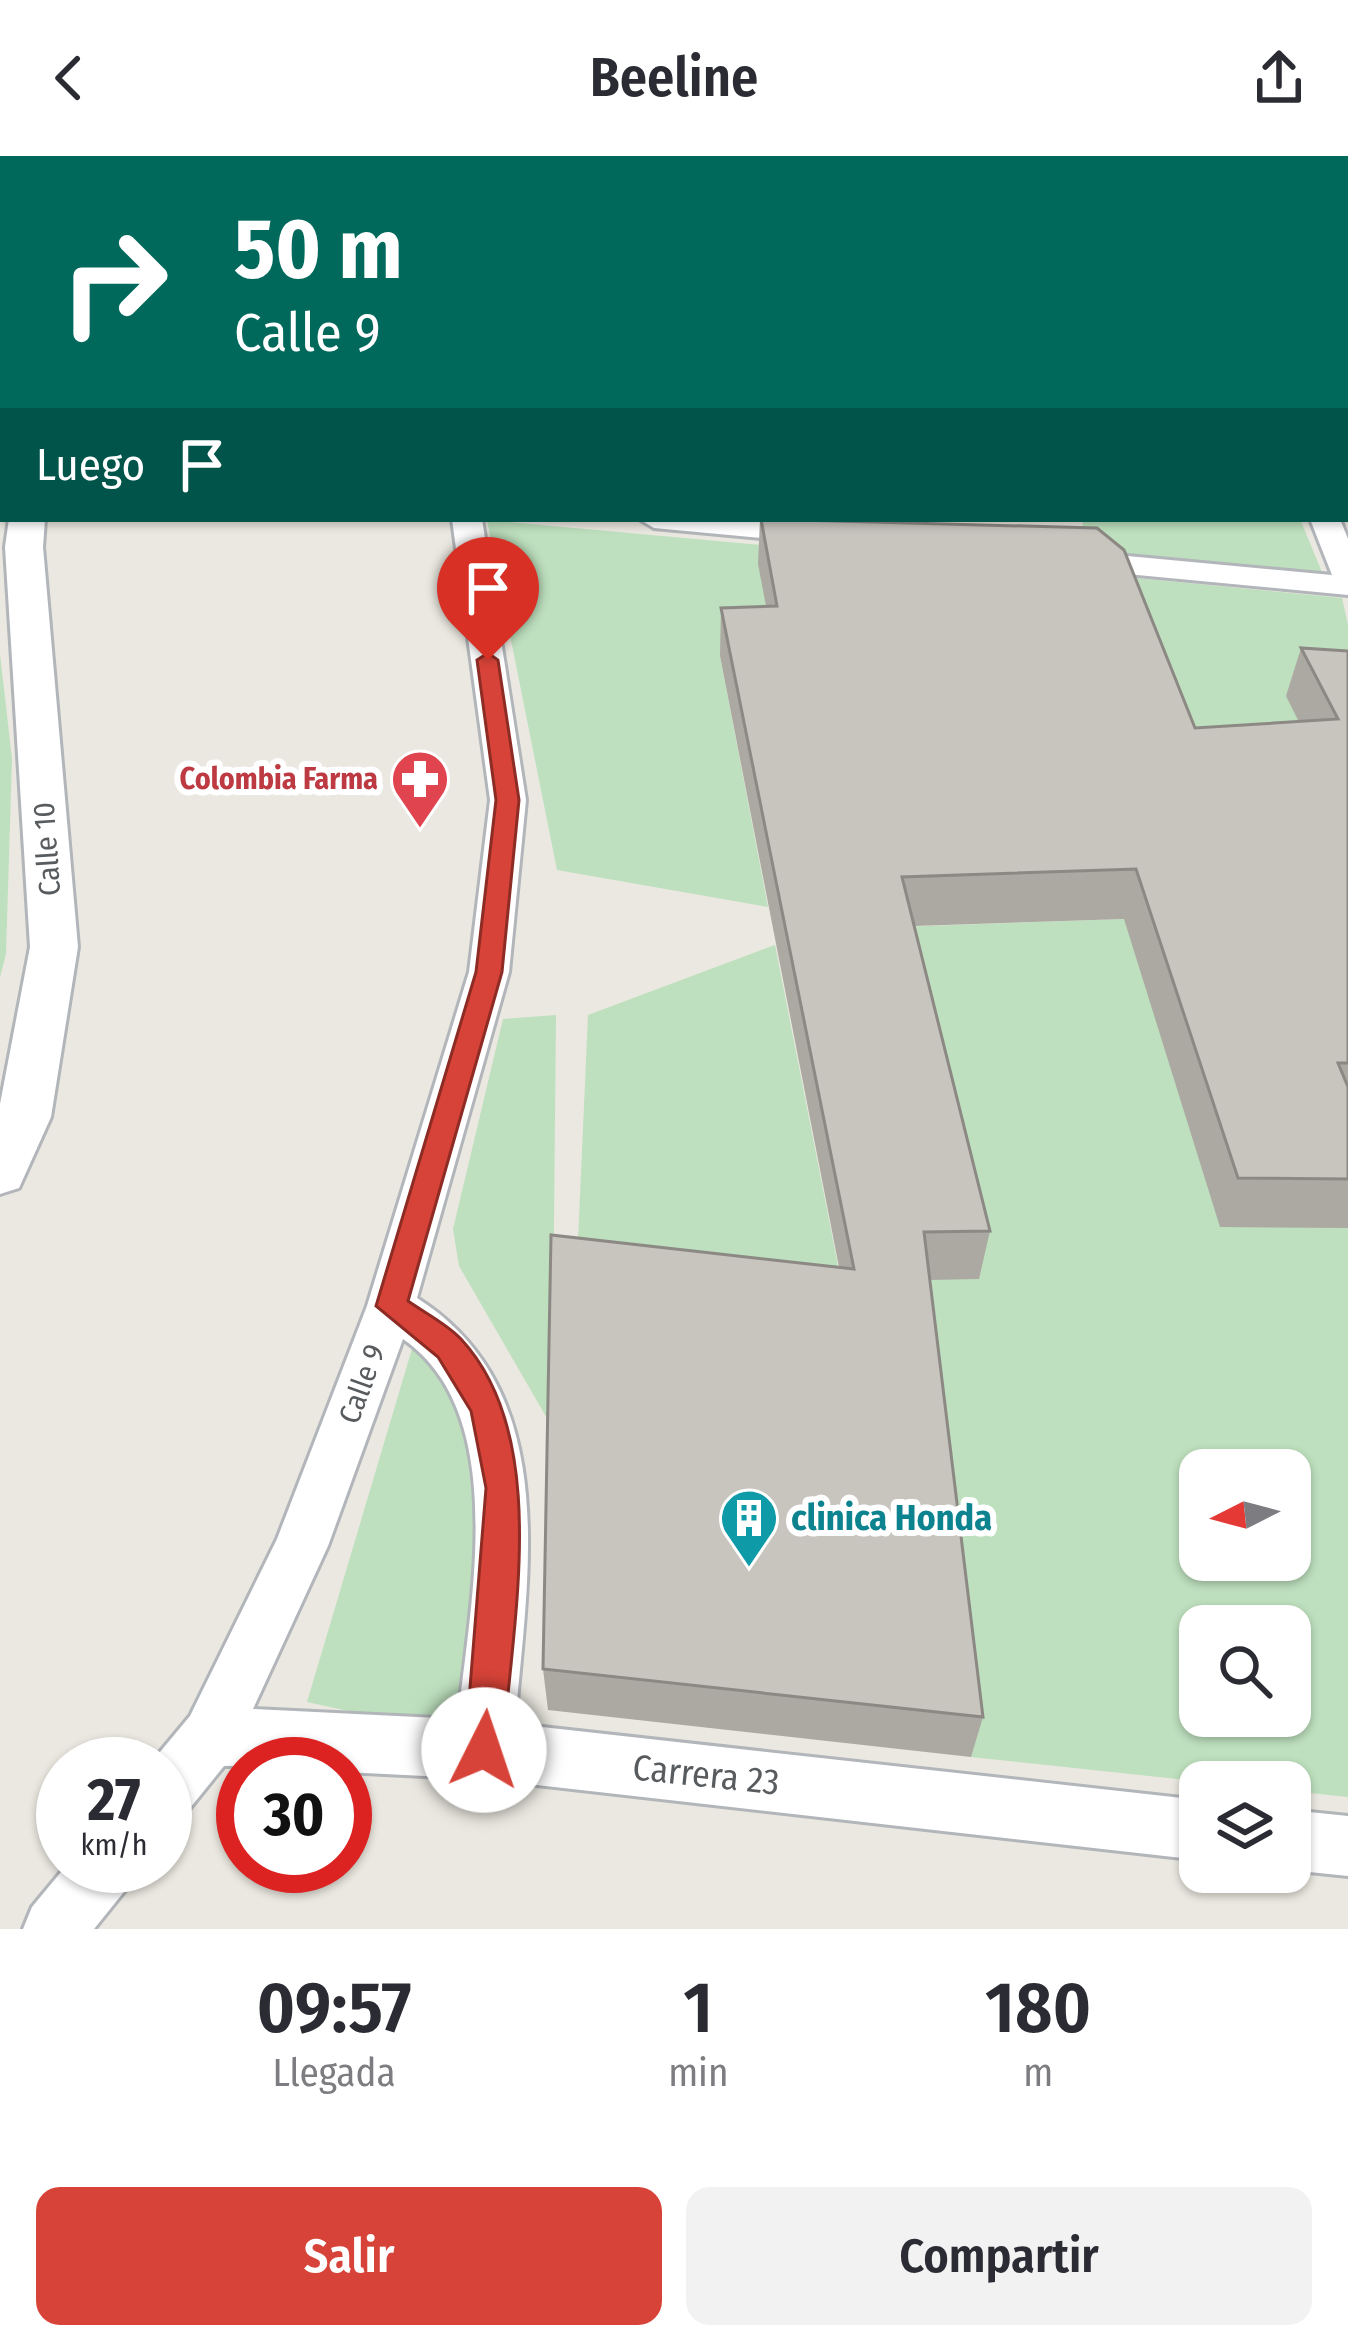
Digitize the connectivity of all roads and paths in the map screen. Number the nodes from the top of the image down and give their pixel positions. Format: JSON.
{"nodes":[{"id":1,"x":28,"y":522,"type":"edge"},
{"id":2,"x":467,"y":522,"type":"edge"},
{"id":3,"x":690,"y":522,"type":"edge"},
{"id":4,"x":1326,"y":522,"type":"edge"},
{"id":5,"x":843,"y":537,"type":"edge"},
{"id":6,"x":1047,"y":551,"type":"edge"},
{"id":7,"x":1348,"y":582,"type":"edge"},
{"id":8,"x":0,"y":1173,"type":"edge"},
{"id":9,"x":391,"y":1306,"type":"junction"},
{"id":10,"x":211,"y":1736,"type":"junction"},
{"id":11,"x":484,"y":1750,"type":"junction"},
{"id":12,"x":192,"y":1759,"type":"edge"},
{"id":13,"x":1179,"y":1828,"type":"edge"},
{"id":14,"x":1311,"y":1842,"type":"edge"},
{"id":15,"x":1348,"y":1846,"type":"edge"},
{"id":16,"x":83,"y":1893,"type":"edge"},
{"id":17,"x":54,"y":1929,"type":"edge"}],
"edges":[{"from":1,"to":8,"type":"street","name":"Calle 10"},
{"from":2,"to":9,"type":"street","name":"Calle 9"},
{"from":3,"to":5,"type":"street"},
{"from":4,"to":7,"type":"street"},
{"from":6,"to":7,"type":"street"},
{"from":9,"to":10,"type":"street","name":"Calle 9"},
{"from":9,"to":11,"type":"street"},
{"from":10,"to":11,"type":"street","name":"Carrera 23"},
{"from":10,"to":12,"type":"street","name":"Calle 9"},
{"from":11,"to":13,"type":"street","name":"Carrera 23"},
{"from":14,"to":15,"type":"street"},
{"from":16,"to":17,"type":"street"}]}
